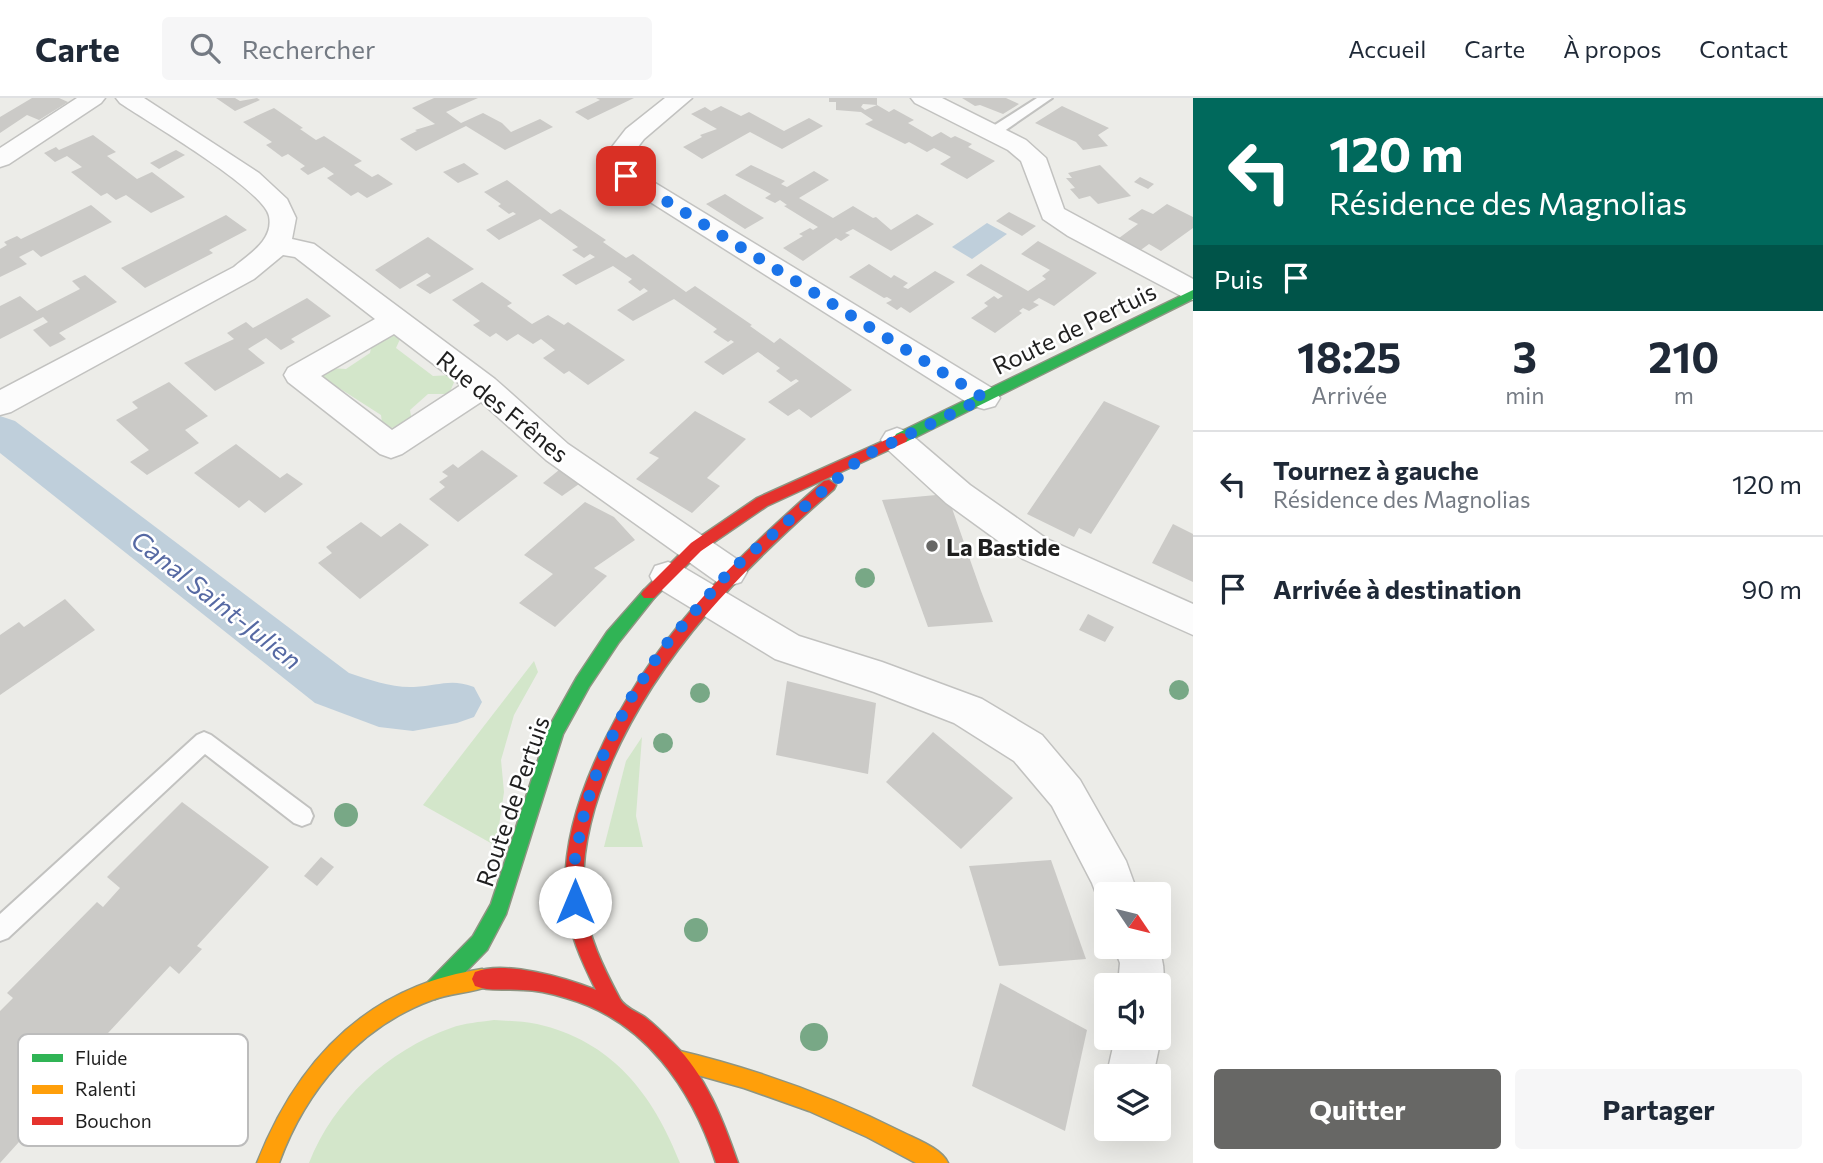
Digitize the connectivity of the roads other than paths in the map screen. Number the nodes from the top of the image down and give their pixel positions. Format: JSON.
{"nodes":[{"id":1,"x":93,"y":98,"type":"edge"},
{"id":2,"x":128,"y":98,"type":"edge"},
{"id":3,"x":680,"y":98,"type":"edge"},
{"id":4,"x":923,"y":98,"type":"edge"},
{"id":5,"x":1046,"y":98,"type":"edge"},
{"id":6,"x":992,"y":133,"type":"junction"},
{"id":7,"x":0,"y":159,"type":"edge"},
{"id":8,"x":277,"y":245,"type":"junction"},
{"id":9,"x":1193,"y":293,"type":"edge"},
{"id":10,"x":396,"y":320,"type":"junction"},
{"id":11,"x":484,"y":387,"type":"junction"},
{"id":12,"x":984,"y":398,"type":"junction"},
{"id":13,"x":0,"y":404,"type":"edge"},
{"id":14,"x":897,"y":440,"type":"junction"},
{"id":15,"x":862,"y":457,"type":"junction"},
{"id":16,"x":696,"y":547,"type":"junction"},
{"id":17,"x":668,"y":576,"type":"junction"},
{"id":18,"x":717,"y":585,"type":"junction"},
{"id":19,"x":1193,"y":620,"type":"edge"},
{"id":20,"x":302,"y":816,"type":"dead end"},
{"id":21,"x":1113,"y":882,"type":"edge"},
{"id":22,"x":0,"y":930,"type":"edge"},
{"id":23,"x":435,"y":989,"type":"junction"},
{"id":24,"x":613,"y":1005,"type":"junction"},
{"id":25,"x":677,"y":1059,"type":"junction"},
{"id":26,"x":268,"y":1163,"type":"edge"},
{"id":27,"x":727,"y":1163,"type":"edge"},
{"id":28,"x":937,"y":1163,"type":"edge"}],
"edges":[{"from":1,"to":7,"type":"street"},
{"from":2,"to":8,"type":"street"},
{"from":3,"to":12,"type":"street"},
{"from":4,"to":6,"type":"street"},
{"from":5,"to":6,"type":"lane"},
{"from":6,"to":9,"type":"street"},
{"from":8,"to":10,"type":"street","name":"Rue des Frênes"},
{"from":8,"to":13,"type":"street"},
{"from":9,"to":12,"type":"main road","name":"Route de Pertuis"},
{"from":10,"to":11,"type":"street","name":"Rue des Frênes"},
{"from":10,"to":11,"type":"street"},
{"from":11,"to":16,"type":"street","name":"Rue des Frênes"},
{"from":12,"to":14,"type":"main road","name":"Route de Pertuis"},
{"from":14,"to":15,"type":"main road","name":"Route de Pertuis"},
{"from":14,"to":19,"type":"street"},
{"from":15,"to":16,"type":"main road","name":"Route de Pertuis"},
{"from":15,"to":18,"type":"main road","name":"Route de Pertuis"},
{"from":16,"to":17,"type":"main road","name":"Route de Pertuis"},
{"from":16,"to":18,"type":"street","name":"Rue des Frênes"},
{"from":17,"to":18,"type":"street"},
{"from":17,"to":23,"type":"main road","name":"Route de Pertuis"},
{"from":18,"to":21,"type":"street"},
{"from":18,"to":24,"type":"main road","name":"Route de Pertuis"},
{"from":20,"to":22,"type":"lane"},
{"from":23,"to":24,"type":"main road"},
{"from":23,"to":26,"type":"main road"},
{"from":24,"to":25,"type":"main road"},
{"from":25,"to":27,"type":"main road"},
{"from":25,"to":28,"type":"main road"}]}
